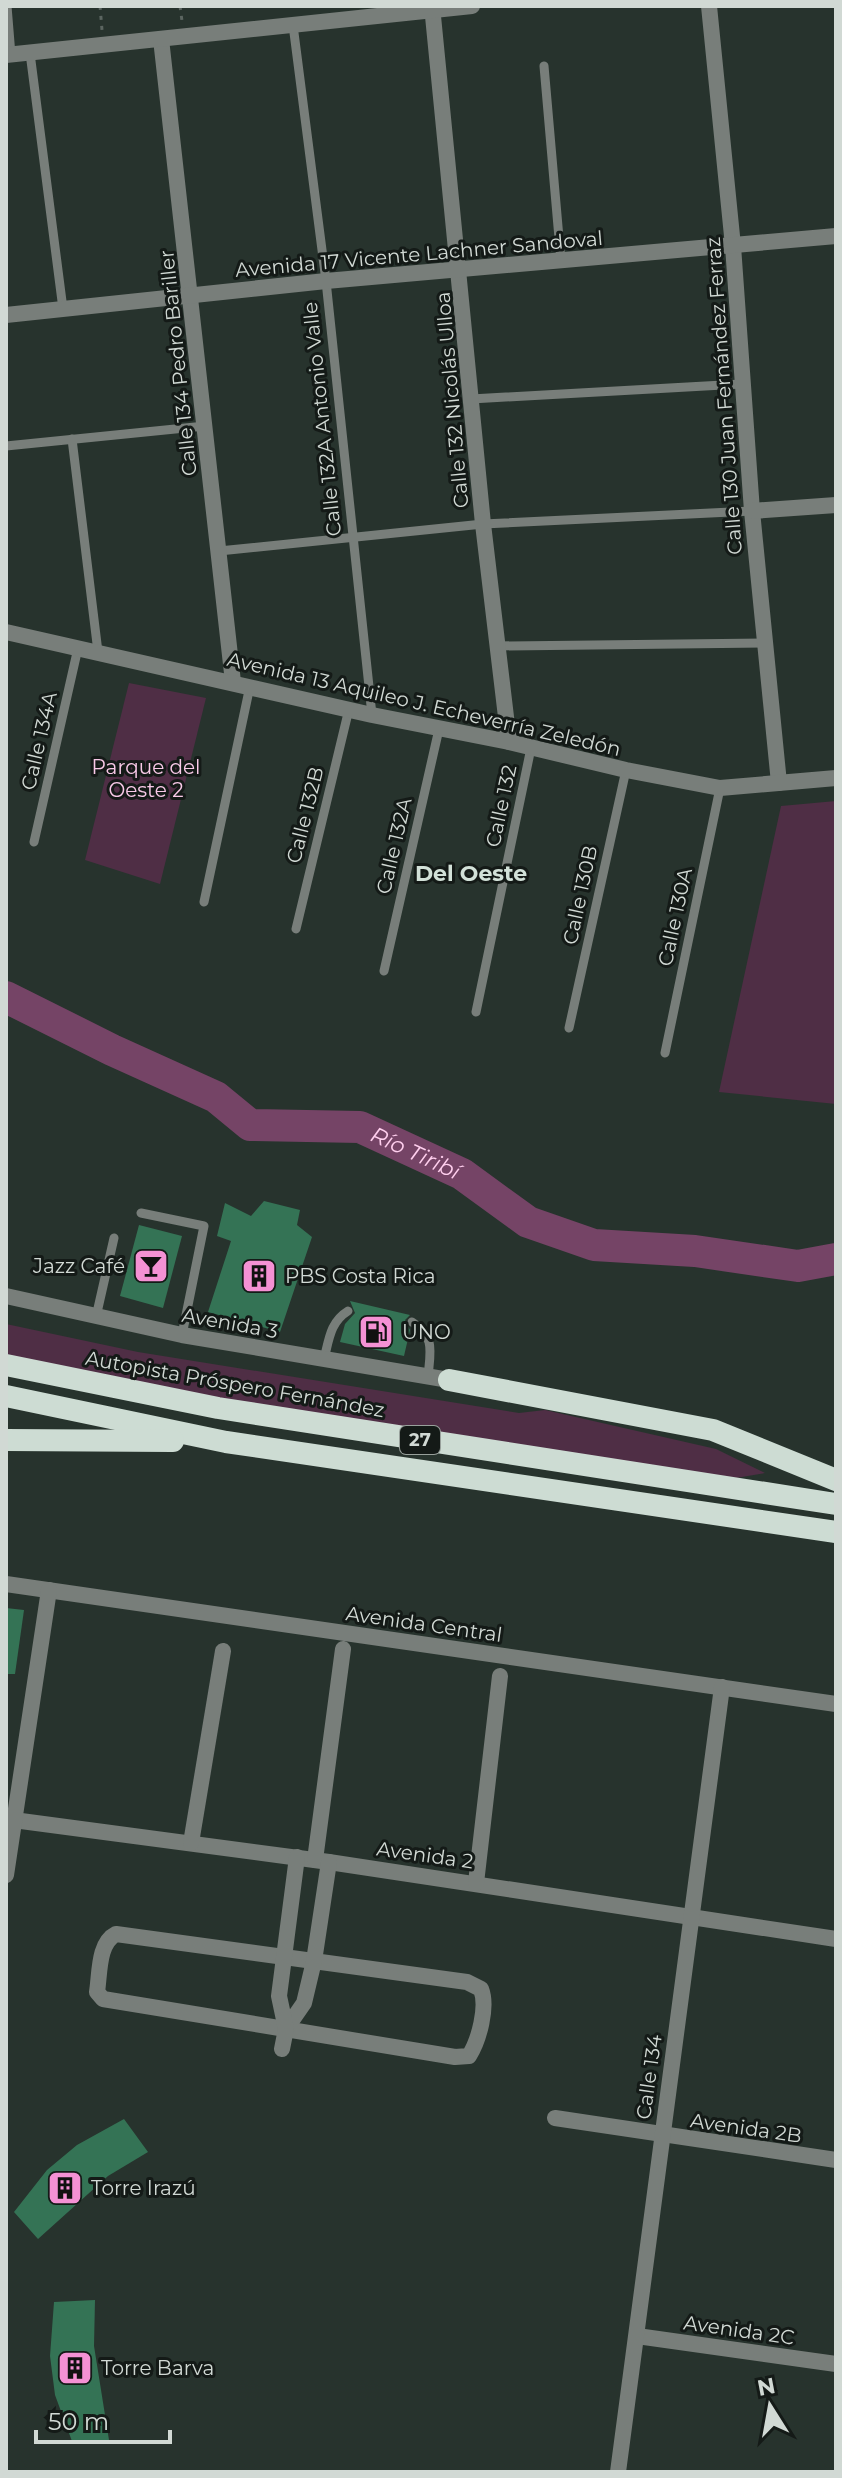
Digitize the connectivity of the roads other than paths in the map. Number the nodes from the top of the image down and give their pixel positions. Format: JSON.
{"nodes":[{"id":1,"x":7,"y":6,"type":"edge"},
{"id":2,"x":472,"y":6,"type":"edge"},
{"id":3,"x":709,"y":6,"type":"edge"},
{"id":4,"x":432,"y":8,"type":"edge"},
{"id":5,"x":293,"y":25,"type":"junction"},
{"id":6,"x":161,"y":39,"type":"junction"},
{"id":7,"x":30,"y":53,"type":"junction"},
{"id":8,"x":9,"y":55,"type":"edge"},
{"id":9,"x":544,"y":66,"type":"dead end"},
{"id":10,"x":836,"y":236,"type":"edge"},
{"id":11,"x":733,"y":246,"type":"junction"},
{"id":12,"x":561,"y":261,"type":"junction"},
{"id":13,"x":460,"y":269,"type":"junction"},
{"id":14,"x":326,"y":281,"type":"junction"},
{"id":15,"x":191,"y":295,"type":"junction"},
{"id":16,"x":63,"y":309,"type":"junction"},
{"id":17,"x":6,"y":315,"type":"edge"},
{"id":18,"x":741,"y":384,"type":"junction"},
{"id":19,"x":471,"y":399,"type":"junction"},
{"id":20,"x":205,"y":426,"type":"junction"},
{"id":21,"x":72,"y":439,"type":"junction"},
{"id":22,"x":6,"y":446,"type":"edge"},
{"id":23,"x":836,"y":505,"type":"edge"},
{"id":24,"x":752,"y":511,"type":"junction"},
{"id":25,"x":483,"y":524,"type":"junction"},
{"id":26,"x":353,"y":536,"type":"junction"},
{"id":27,"x":219,"y":551,"type":"junction"},
{"id":28,"x":6,"y":632,"type":"edge"},
{"id":29,"x":764,"y":643,"type":"junction"},
{"id":30,"x":498,"y":646,"type":"junction"},
{"id":31,"x":78,"y":648,"type":"junction"},
{"id":32,"x":98,"y":652,"type":"junction"},
{"id":33,"x":233,"y":682,"type":"junction"},
{"id":34,"x":250,"y":686,"type":"junction"},
{"id":35,"x":349,"y":709,"type":"junction"},
{"id":36,"x":372,"y":715,"type":"junction"},
{"id":37,"x":439,"y":729,"type":"junction"},
{"id":38,"x":509,"y":742,"type":"junction"},
{"id":39,"x":531,"y":748,"type":"junction"},
{"id":40,"x":626,"y":770,"type":"junction"},
{"id":41,"x":836,"y":778,"type":"edge"},
{"id":42,"x":779,"y":783,"type":"junction"},
{"id":43,"x":720,"y":788,"type":"junction"},
{"id":44,"x":34,"y":842,"type":"dead end"},
{"id":45,"x":204,"y":902,"type":"dead end"},
{"id":46,"x":296,"y":929,"type":"dead end"},
{"id":47,"x":384,"y":971,"type":"dead end"},
{"id":48,"x":476,"y":1012,"type":"dead end"},
{"id":49,"x":569,"y":1028,"type":"dead end"},
{"id":50,"x":665,"y":1053,"type":"dead end"},
{"id":51,"x":141,"y":1213,"type":"dead end"},
{"id":52,"x":114,"y":1238,"type":"dead end"},
{"id":53,"x":6,"y":1296,"type":"edge"},
{"id":54,"x":348,"y":1311,"type":"dead end"},
{"id":55,"x":96,"y":1317,"type":"junction"},
{"id":56,"x":412,"y":1322,"type":"dead end"},
{"id":57,"x":182,"y":1335,"type":"junction"},
{"id":58,"x":324,"y":1359,"type":"junction"},
{"id":59,"x":6,"y":1365,"type":"edge"},
{"id":60,"x":439,"y":1378,"type":"junction"},
{"id":61,"x":6,"y":1396,"type":"edge"},
{"id":62,"x":6,"y":1440,"type":"edge"},
{"id":63,"x":226,"y":1442,"type":"junction"},
{"id":64,"x":836,"y":1480,"type":"edge"},
{"id":65,"x":836,"y":1504,"type":"edge"},
{"id":66,"x":836,"y":1532,"type":"edge"},
{"id":67,"x":6,"y":1584,"type":"edge"},
{"id":68,"x":49,"y":1590,"type":"junction"},
{"id":69,"x":343,"y":1649,"type":"dead end"},
{"id":70,"x":223,"y":1651,"type":"dead end"},
{"id":71,"x":500,"y":1676,"type":"dead end"},
{"id":72,"x":722,"y":1687,"type":"junction"},
{"id":73,"x":836,"y":1704,"type":"edge"},
{"id":74,"x":9,"y":1820,"type":"edge"},
{"id":75,"x":191,"y":1843,"type":"junction"},
{"id":76,"x":297,"y":1857,"type":"junction"},
{"id":77,"x":322,"y":1861,"type":"junction"},
{"id":78,"x":6,"y":1875,"type":"edge"},
{"id":79,"x":476,"y":1883,"type":"junction"},
{"id":80,"x":692,"y":1919,"type":"junction"},
{"id":81,"x":836,"y":1939,"type":"edge"},
{"id":82,"x":284,"y":1957,"type":"junction"},
{"id":83,"x":314,"y":1961,"type":"junction"},
{"id":84,"x":286,"y":2029,"type":"junction"},
{"id":85,"x":282,"y":2049,"type":"dead end"},
{"id":86,"x":555,"y":2118,"type":"dead end"},
{"id":87,"x":661,"y":2136,"type":"junction"},
{"id":88,"x":836,"y":2160,"type":"edge"},
{"id":89,"x":637,"y":2336,"type":"junction"},
{"id":90,"x":836,"y":2364,"type":"edge"},
{"id":91,"x":618,"y":2472,"type":"edge"}],
"edges":[{"from":1,"to":8,"type":"lane"},
{"from":2,"to":4,"type":"street"},
{"from":3,"to":11,"type":"street","name":"Calle 130 Juan Fernández Ferraz"},
{"from":4,"to":5,"type":"street"},
{"from":4,"to":13,"type":"street","name":"Calle 132 Nicolás Ulloa"},
{"from":5,"to":6,"type":"street"},
{"from":5,"to":14,"type":"lane","name":"Calle 132A Antonio Valle"},
{"from":6,"to":7,"type":"street"},
{"from":6,"to":15,"type":"street","name":"Calle 134 Pedro Bariller"},
{"from":7,"to":8,"type":"street"},
{"from":7,"to":16,"type":"lane"},
{"from":9,"to":12,"type":"lane"},
{"from":10,"to":11,"type":"street","name":"Avenida 17 Vicente Lachner Sandoval"},
{"from":11,"to":12,"type":"street","name":"Avenida 17 Vicente Lachner Sandoval"},
{"from":11,"to":18,"type":"street","name":"Calle 130 Juan Fernández Ferraz"},
{"from":12,"to":13,"type":"street","name":"Avenida 17 Vicente Lachner Sandoval"},
{"from":13,"to":14,"type":"street","name":"Avenida 17 Vicente Lachner Sandoval"},
{"from":13,"to":19,"type":"street","name":"Calle 132 Nicolás Ulloa"},
{"from":14,"to":15,"type":"street","name":"Avenida 17 Vicente Lachner Sandoval"},
{"from":14,"to":26,"type":"lane","name":"Calle 132A Antonio Valle"},
{"from":15,"to":16,"type":"street","name":"Avenida 17 Vicente Lachner Sandoval"},
{"from":15,"to":20,"type":"street","name":"Calle 134 Pedro Bariller"},
{"from":16,"to":17,"type":"street","name":"Avenida 17 Vicente Lachner Sandoval"},
{"from":18,"to":19,"type":"lane"},
{"from":18,"to":24,"type":"street","name":"Calle 130 Juan Fernández Ferraz"},
{"from":19,"to":25,"type":"street","name":"Calle 132 Nicolás Ulloa"},
{"from":20,"to":21,"type":"lane"},
{"from":20,"to":27,"type":"street","name":"Calle 134 Pedro Bariller"},
{"from":21,"to":22,"type":"lane"},
{"from":21,"to":32,"type":"lane"},
{"from":23,"to":24,"type":"street"},
{"from":24,"to":25,"type":"lane"},
{"from":24,"to":29,"type":"street","name":"Calle 130 Juan Fernández Ferraz"},
{"from":25,"to":26,"type":"lane"},
{"from":25,"to":30,"type":"street","name":"Calle 132 Nicolás Ulloa"},
{"from":26,"to":27,"type":"lane"},
{"from":26,"to":36,"type":"lane","name":"Calle 132A Antonio Valle"},
{"from":27,"to":33,"type":"street","name":"Calle 134 Pedro Bariller"},
{"from":28,"to":31,"type":"street","name":"Avenida 13 Aquileo J. Echeverría Zeledón"},
{"from":29,"to":30,"type":"lane"},
{"from":29,"to":42,"type":"street","name":"Calle 130 Juan Fernández Ferraz"},
{"from":30,"to":38,"type":"street","name":"Calle 132 Nicolás Ulloa"},
{"from":31,"to":32,"type":"street","name":"Avenida 13 Aquileo J. Echeverría Zeledón"},
{"from":31,"to":44,"type":"lane","name":"Calle 134A"},
{"from":32,"to":33,"type":"street","name":"Avenida 13 Aquileo J. Echeverría Zeledón"},
{"from":33,"to":34,"type":"street","name":"Avenida 13 Aquileo J. Echeverría Zeledón"},
{"from":34,"to":35,"type":"street","name":"Avenida 13 Aquileo J. Echeverría Zeledón"},
{"from":34,"to":45,"type":"lane"},
{"from":35,"to":36,"type":"street","name":"Avenida 13 Aquileo J. Echeverría Zeledón"},
{"from":35,"to":46,"type":"lane","name":"Calle 132B"},
{"from":36,"to":37,"type":"street","name":"Avenida 13 Aquileo J. Echeverría Zeledón"},
{"from":37,"to":38,"type":"street","name":"Avenida 13 Aquileo J. Echeverría Zeledón"},
{"from":37,"to":47,"type":"lane","name":"Calle 132A"},
{"from":38,"to":39,"type":"street","name":"Avenida 13 Aquileo J. Echeverría Zeledón"},
{"from":39,"to":40,"type":"street","name":"Avenida 13 Aquileo J. Echeverría Zeledón"},
{"from":39,"to":48,"type":"lane","name":"Calle 132"},
{"from":40,"to":43,"type":"street","name":"Avenida 13 Aquileo J. Echeverría Zeledón"},
{"from":40,"to":49,"type":"lane","name":"Calle 130B"},
{"from":41,"to":42,"type":"street","name":"Avenida 13 Aquileo J. Echeverría Zeledón"},
{"from":42,"to":43,"type":"street","name":"Avenida 13 Aquileo J. Echeverría Zeledón"},
{"from":43,"to":50,"type":"lane","name":"Calle 130A"},
{"from":51,"to":57,"type":"lane"},
{"from":52,"to":55,"type":"lane"},
{"from":53,"to":55,"type":"street","name":"Avenida 3"},
{"from":54,"to":58,"type":"lane"},
{"from":55,"to":57,"type":"street","name":"Avenida 3"},
{"from":56,"to":60,"type":"lane"},
{"from":57,"to":58,"type":"street","name":"Avenida 3"},
{"from":58,"to":60,"type":"street","name":"Avenida 3"},
{"from":59,"to":65,"type":"highway","name":"Autopista Próspero Fernández","number":"27"},
{"from":60,"to":64,"type":"highway"},
{"from":61,"to":63,"type":"highway","number":"27"},
{"from":62,"to":63,"type":"highway"},
{"from":63,"to":66,"type":"highway","number":"27"},
{"from":67,"to":68,"type":"street","name":"Avenida Central"},
{"from":68,"to":72,"type":"street","name":"Avenida Central"},
{"from":68,"to":74,"type":"street"},
{"from":69,"to":77,"type":"street"},
{"from":70,"to":75,"type":"street"},
{"from":71,"to":79,"type":"street"},
{"from":72,"to":73,"type":"street","name":"Avenida Central"},
{"from":72,"to":80,"type":"street","name":"Calle 134"},
{"from":74,"to":75,"type":"street","name":"Avenida 2"},
{"from":74,"to":78,"type":"street"},
{"from":75,"to":76,"type":"street","name":"Avenida 2"},
{"from":76,"to":77,"type":"street","name":"Avenida 2"},
{"from":76,"to":82,"type":"street"},
{"from":77,"to":79,"type":"street","name":"Avenida 2"},
{"from":77,"to":83,"type":"street"},
{"from":79,"to":80,"type":"street","name":"Avenida 2"},
{"from":80,"to":81,"type":"street","name":"Avenida 2"},
{"from":80,"to":87,"type":"street","name":"Calle 134"},
{"from":82,"to":83,"type":"street"},
{"from":82,"to":84,"type":"street"},
{"from":82,"to":84,"type":"street"},
{"from":83,"to":84,"type":"street"},
{"from":83,"to":84,"type":"street"},
{"from":84,"to":85,"type":"street"},
{"from":86,"to":87,"type":"street","name":"Avenida 2B"},
{"from":87,"to":88,"type":"street","name":"Avenida 2B"},
{"from":87,"to":89,"type":"street","name":"Calle 134"},
{"from":89,"to":90,"type":"street","name":"Avenida 2C"},
{"from":89,"to":91,"type":"street","name":"Calle 134"}]}
